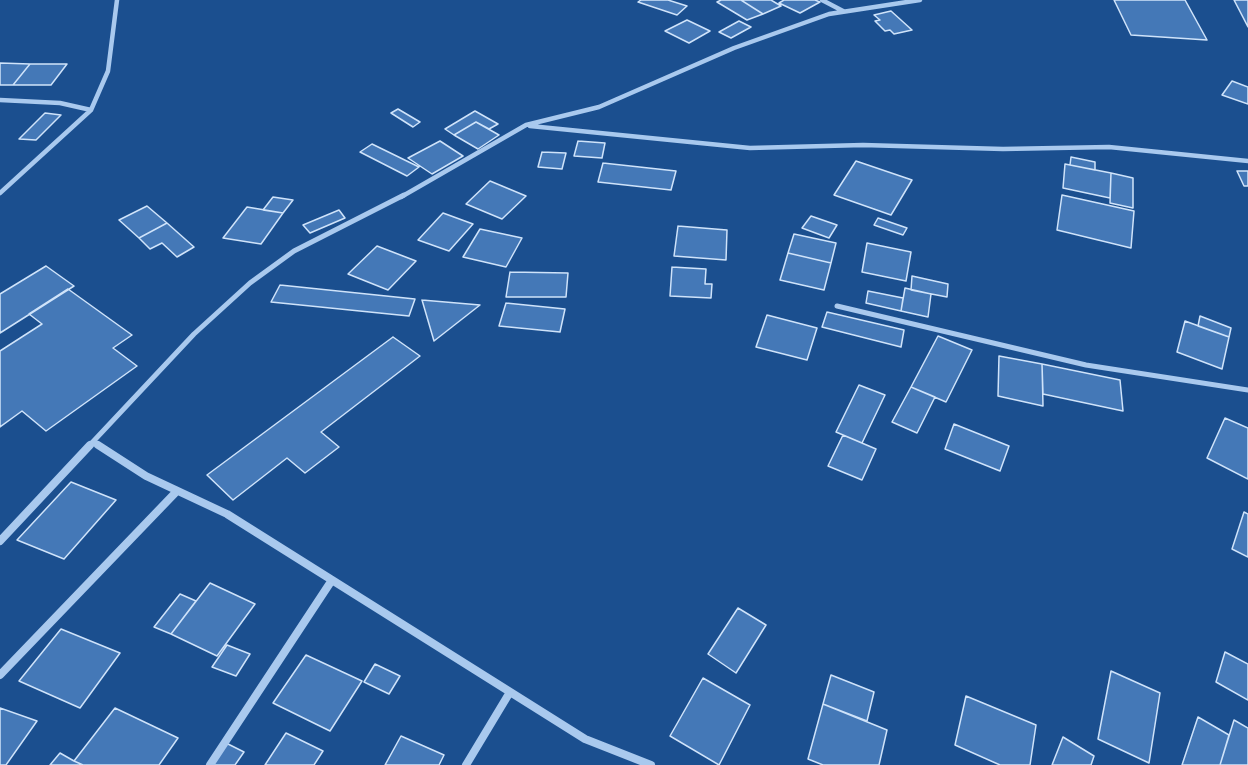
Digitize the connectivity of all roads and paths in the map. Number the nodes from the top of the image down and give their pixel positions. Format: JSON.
{"nodes":[{"id":1,"x":117,"y":0,"type":"edge"},
{"id":2,"x":822,"y":0,"type":"edge"},
{"id":3,"x":920,"y":0,"type":"edge"},
{"id":4,"x":843,"y":12,"type":"junction"},
{"id":5,"x":0,"y":100,"type":"edge"},
{"id":6,"x":92,"y":110,"type":"junction"},
{"id":7,"x":526,"y":125,"type":"junction"},
{"id":8,"x":1248,"y":161,"type":"edge"},
{"id":9,"x":0,"y":193,"type":"edge"},
{"id":10,"x":837,"y":306,"type":"dead end"},
{"id":11,"x":1248,"y":390,"type":"edge"},
{"id":12,"x":93,"y":442,"type":"junction"},
{"id":13,"x":177,"y":490,"type":"junction"},
{"id":14,"x":0,"y":541,"type":"edge"},
{"id":15,"x":332,"y":580,"type":"junction"},
{"id":16,"x":0,"y":675,"type":"edge"},
{"id":17,"x":510,"y":692,"type":"junction"},
{"id":18,"x":210,"y":765,"type":"edge"},
{"id":19,"x":466,"y":765,"type":"edge"},
{"id":20,"x":651,"y":765,"type":"edge"}],
"edges":[{"from":1,"to":6,"type":"street"},
{"from":2,"to":4,"type":"street"},
{"from":3,"to":4,"type":"street"},
{"from":4,"to":7,"type":"street"},
{"from":5,"to":6,"type":"street"},
{"from":6,"to":9,"type":"street"},
{"from":7,"to":8,"type":"street"},
{"from":7,"to":12,"type":"street"},
{"from":10,"to":11,"type":"street"},
{"from":12,"to":13,"type":"street"},
{"from":12,"to":14,"type":"street"},
{"from":13,"to":15,"type":"street"},
{"from":13,"to":16,"type":"street"},
{"from":15,"to":17,"type":"street"},
{"from":15,"to":18,"type":"street"},
{"from":17,"to":19,"type":"street"},
{"from":17,"to":20,"type":"street"}]}
